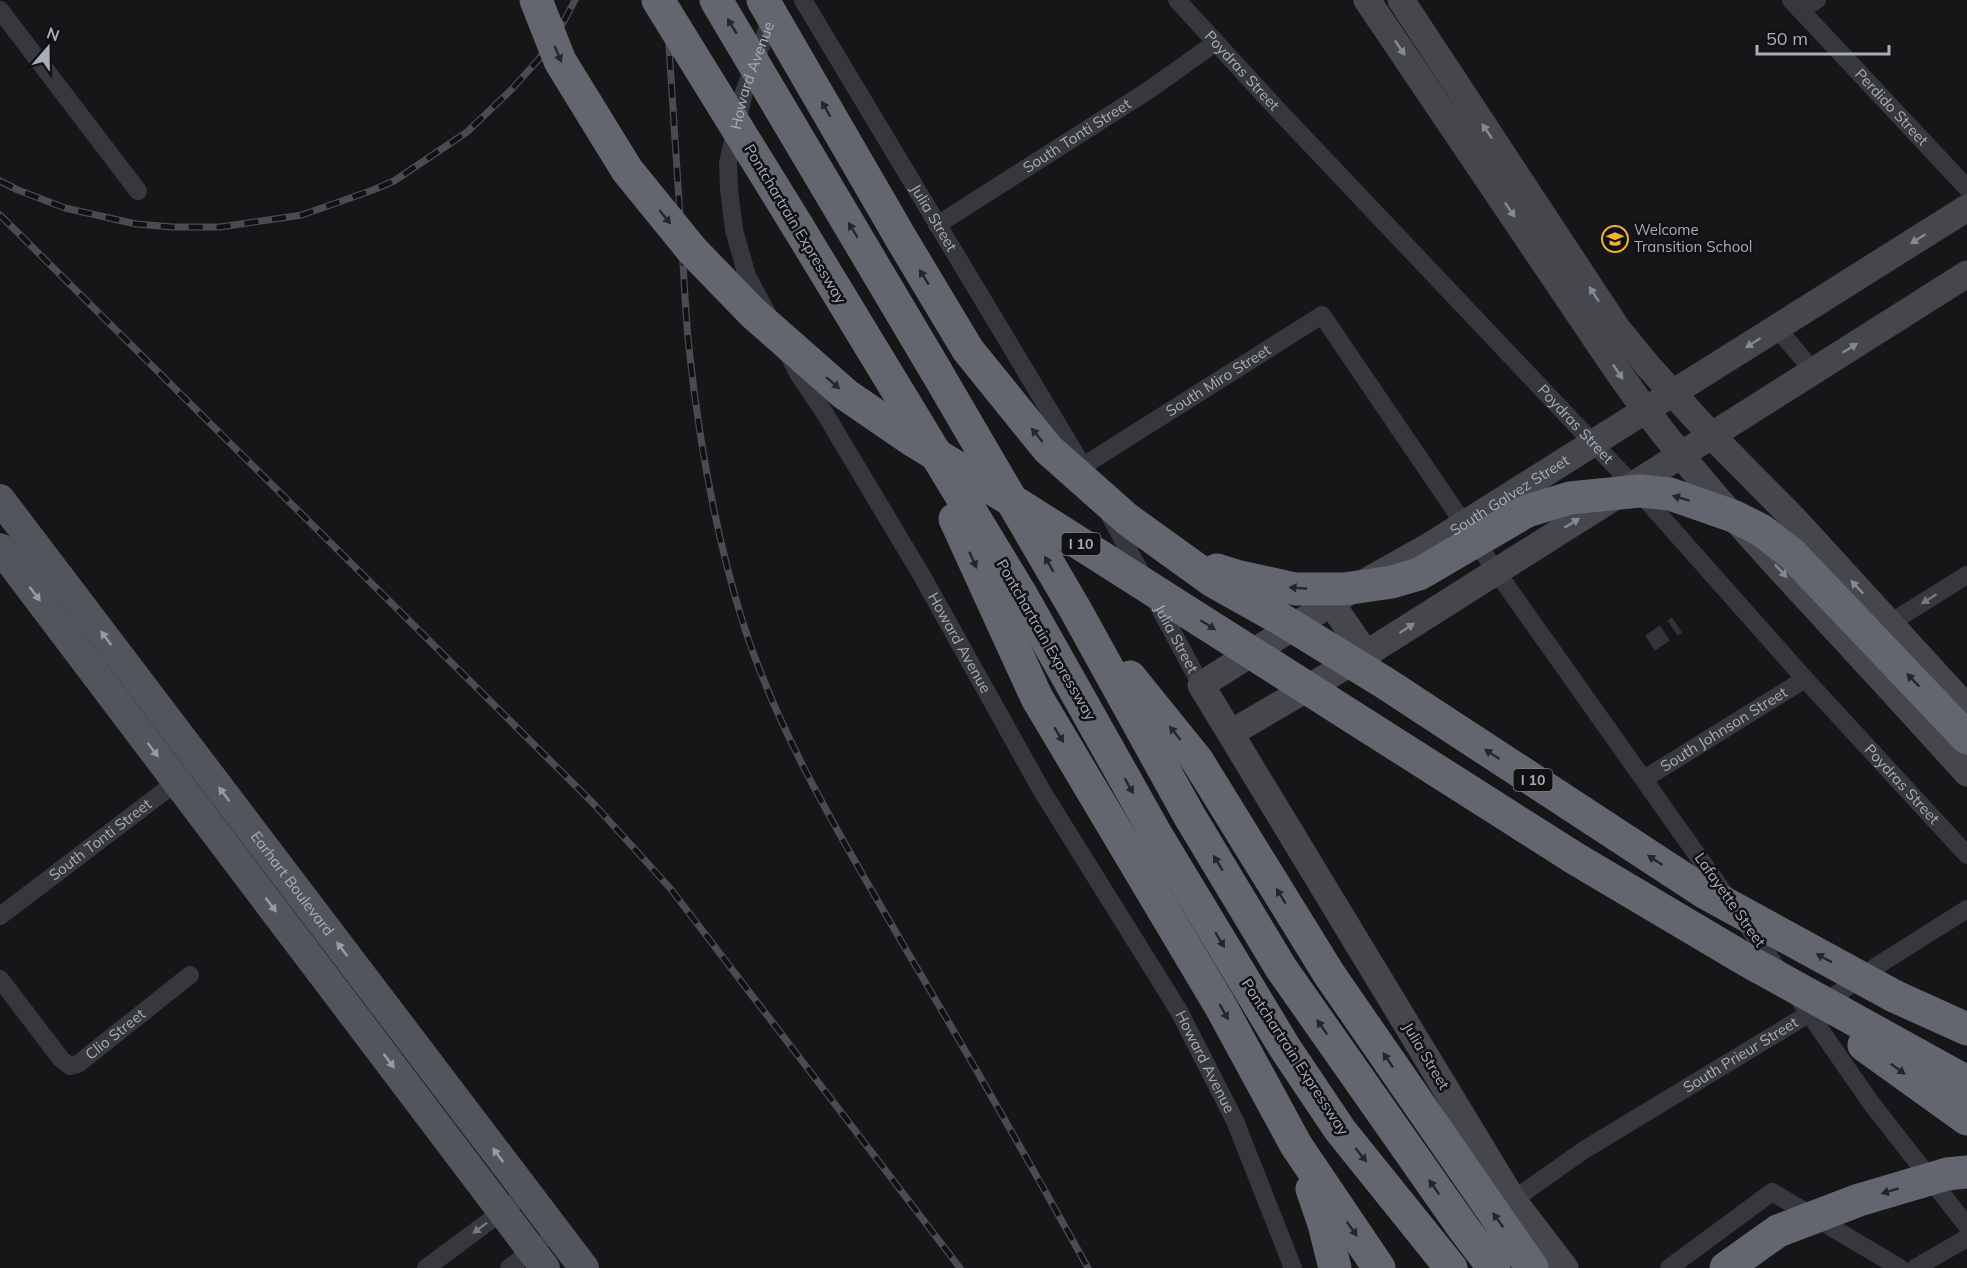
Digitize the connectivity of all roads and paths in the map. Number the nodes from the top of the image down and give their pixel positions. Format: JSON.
{"nodes":[{"id":1,"x":536,"y":0,"type":"edge"},
{"id":2,"x":658,"y":0,"type":"edge"},
{"id":3,"x":716,"y":0,"type":"edge"},
{"id":4,"x":763,"y":0,"type":"edge"},
{"id":5,"x":778,"y":0,"type":"edge"},
{"id":6,"x":803,"y":0,"type":"edge"},
{"id":7,"x":1177,"y":0,"type":"edge"},
{"id":8,"x":1367,"y":0,"type":"edge"},
{"id":9,"x":1401,"y":0,"type":"edge"},
{"id":10,"x":1817,"y":0,"type":"edge"},
{"id":11,"x":1796,"y":5,"type":"edge"},
{"id":12,"x":0,"y":10,"type":"edge"},
{"id":13,"x":1215,"y":43,"type":"junction"},
{"id":14,"x":1967,"y":188,"type":"edge"},
{"id":15,"x":138,"y":191,"type":"dead end"},
{"id":16,"x":1967,"y":207,"type":"edge"},
{"id":17,"x":937,"y":225,"type":"junction"},
{"id":18,"x":1967,"y":274,"type":"edge"},
{"id":19,"x":1777,"y":327,"type":"junction"},
{"id":20,"x":1342,"y":347,"type":"joint"},
{"id":21,"x":1813,"y":371,"type":"junction"},
{"id":22,"x":898,"y":392,"type":"junction"},
{"id":23,"x":1672,"y":392,"type":"junction"},
{"id":24,"x":1644,"y":410,"type":"junction"},
{"id":25,"x":1712,"y":436,"type":"junction"},
{"id":26,"x":1594,"y":443,"type":"junction"},
{"id":27,"x":1680,"y":456,"type":"junction"},
{"id":28,"x":1083,"y":466,"type":"junction"},
{"id":29,"x":1633,"y":484,"type":"junction"},
{"id":30,"x":0,"y":499,"type":"edge"},
{"id":31,"x":1464,"y":524,"type":"junction"},
{"id":32,"x":29,"y":536,"type":"junction"},
{"id":33,"x":1431,"y":545,"type":"junction"},
{"id":34,"x":2,"y":550,"type":"edge"},
{"id":35,"x":1176,"y":556,"type":"junction"},
{"id":36,"x":1496,"y":571,"type":"junction"},
{"id":37,"x":1967,"y":575,"type":"edge"},
{"id":38,"x":1458,"y":595,"type":"junction"},
{"id":39,"x":1331,"y":603,"type":"junction"},
{"id":40,"x":1075,"y":609,"type":"junction"},
{"id":41,"x":1890,"y":623,"type":"junction"},
{"id":42,"x":1853,"y":648,"type":"junction"},
{"id":43,"x":1366,"y":654,"type":"junction"},
{"id":44,"x":1805,"y":679,"type":"junction"},
{"id":45,"x":1201,"y":685,"type":"junction"},
{"id":46,"x":1967,"y":708,"type":"edge"},
{"id":47,"x":1231,"y":733,"type":"junction"},
{"id":48,"x":1967,"y":738,"type":"edge"},
{"id":49,"x":201,"y":763,"type":"junction"},
{"id":50,"x":1967,"y":773,"type":"edge"},
{"id":51,"x":1644,"y":779,"type":"junction"},
{"id":52,"x":177,"y":782,"type":"junction"},
{"id":53,"x":1967,"y":855,"type":"edge"},
{"id":54,"x":1967,"y":909,"type":"edge"},
{"id":55,"x":0,"y":916,"type":"edge"},
{"id":56,"x":1748,"y":961,"type":"junction"},
{"id":57,"x":190,"y":975,"type":"dead end"},
{"id":58,"x":0,"y":979,"type":"edge"},
{"id":59,"x":370,"y":986,"type":"junction"},
{"id":60,"x":345,"y":1004,"type":"junction"},
{"id":61,"x":1810,"y":1013,"type":"junction"},
{"id":62,"x":1967,"y":1029,"type":"edge"},
{"id":63,"x":1967,"y":1082,"type":"edge"},
{"id":64,"x":1967,"y":1119,"type":"edge"},
{"id":65,"x":1296,"y":1145,"type":"junction"},
{"id":66,"x":1967,"y":1172,"type":"edge"},
{"id":67,"x":527,"y":1193,"type":"junction"},
{"id":68,"x":1514,"y":1200,"type":"junction"},
{"id":69,"x":501,"y":1211,"type":"junction"},
{"id":70,"x":1967,"y":1226,"type":"edge"},
{"id":71,"x":557,"y":1232,"type":"junction"},
{"id":72,"x":1967,"y":1238,"type":"edge"},
{"id":73,"x":529,"y":1262,"type":"edge"},
{"id":74,"x":426,"y":1268,"type":"edge"},
{"id":75,"x":584,"y":1268,"type":"edge"},
{"id":76,"x":1293,"y":1268,"type":"edge"},
{"id":77,"x":1335,"y":1268,"type":"edge"},
{"id":78,"x":1379,"y":1268,"type":"edge"},
{"id":79,"x":1451,"y":1268,"type":"edge"},
{"id":80,"x":1494,"y":1268,"type":"edge"},
{"id":81,"x":1532,"y":1268,"type":"edge"},
{"id":82,"x":1565,"y":1268,"type":"edge"},
{"id":83,"x":1669,"y":1268,"type":"edge"},
{"id":84,"x":1726,"y":1268,"type":"edge"},
{"id":85,"x":1900,"y":1268,"type":"edge"},
{"id":86,"x":1915,"y":1268,"type":"edge"}],
"edges":[{"from":1,"to":56,"type":"highway","number":"I 10","one_way":true,"bridge":true},
{"from":2,"to":22,"type":"highway","name":"Pontchartrain Expressway","bridge":true},
{"from":40,"to":3,"type":"highway","one_way":true,"bridge":true},
{"from":35,"to":4,"type":"highway","number":"I 10","one_way":true,"bridge":true},
{"from":5,"to":76,"type":"street","name":"Howard Avenue"},
{"from":6,"to":17,"type":"street","name":"Julia Street"},
{"from":7,"to":13,"type":"street","name":"Poydras Street"},
{"from":8,"to":24,"type":"street","one_way":true},
{"from":23,"to":9,"type":"street","one_way":true},
{"from":10,"to":11,"type":"street"},
{"from":11,"to":14,"type":"street","name":"Perdido Street"},
{"from":12,"to":15,"type":"street"},
{"from":13,"to":17,"type":"street","name":"South Tonti Street"},
{"from":13,"to":26,"type":"street","name":"Poydras Street"},
{"from":16,"to":19,"type":"street","name":"South Galvez Street","one_way":true},
{"from":17,"to":28,"type":"street","name":"Julia Street"},
{"from":21,"to":18,"type":"street","one_way":true},
{"from":19,"to":21,"type":"street"},
{"from":19,"to":23,"type":"street","name":"South Galvez Street","one_way":true},
{"from":20,"to":28,"type":"street","name":"South Miro Street"},
{"from":20,"to":31,"type":"street","name":"Lafayette Street"},
{"from":21,"to":25,"type":"street"},
{"from":22,"to":65,"type":"highway","one_way":true},
{"from":22,"to":79,"type":"highway","name":"Pontchartrain Expressway","one_way":true},
{"from":23,"to":24,"type":"street","name":"South Galvez Street"},
{"from":23,"to":25,"type":"street"},
{"from":24,"to":26,"type":"street","name":"South Galvez Street"},
{"from":24,"to":27,"type":"street"},
{"from":25,"to":27,"type":"street"},
{"from":41,"to":25,"type":"street","one_way":true},
{"from":26,"to":29,"type":"street","name":"Poydras Street"},
{"from":26,"to":31,"type":"street","name":"South Galvez Street"},
{"from":27,"to":29,"type":"street"},
{"from":27,"to":42,"type":"street","one_way":true},
{"from":28,"to":45,"type":"street","name":"Julia Street"},
{"from":36,"to":29,"type":"street","one_way":true},
{"from":29,"to":44,"type":"street","name":"Poydras Street"},
{"from":30,"to":32,"type":"main road","name":"Earhart Boulevard"},
{"from":31,"to":33,"type":"street","name":"South Galvez Street"},
{"from":31,"to":36,"type":"street","name":"Lafayette Street"},
{"from":32,"to":34,"type":"main road"},
{"from":49,"to":32,"type":"main road","name":"Earhart Boulevard","one_way":true},
{"from":33,"to":38,"type":"street"},
{"from":33,"to":39,"type":"street","name":"South Galvez Street"},
{"from":34,"to":52,"type":"main road","name":"Earhart Boulevard","one_way":true},
{"from":48,"to":35,"type":"highway","one_way":true,"bridge":true},
{"from":62,"to":35,"type":"highway","number":"I 10","one_way":true,"bridge":true},
{"from":36,"to":38,"type":"street"},
{"from":36,"to":51,"type":"street","name":"Lafayette Street"},
{"from":37,"to":41,"type":"street","one_way":true},
{"from":43,"to":38,"type":"street","one_way":true},
{"from":39,"to":43,"type":"street"},
{"from":39,"to":45,"type":"street","name":"South Galvez Street"},
{"from":80,"to":40,"type":"highway","one_way":true},
{"from":81,"to":40,"type":"highway","one_way":true},
{"from":41,"to":42,"type":"street"},
{"from":41,"to":46,"type":"street"},
{"from":42,"to":50,"type":"street"},
{"from":43,"to":47,"type":"street"},
{"from":44,"to":51,"type":"street","name":"South Johnson Street"},
{"from":44,"to":53,"type":"street","name":"Poydras Street"},
{"from":45,"to":47,"type":"street","name":"Julia Street"},
{"from":47,"to":68,"type":"street","name":"Julia Street"},
{"from":49,"to":52,"type":"street","name":"South Tonti Street"},
{"from":59,"to":49,"type":"main road","name":"Earhart Boulevard","one_way":true},
{"from":51,"to":61,"type":"street","name":"Lafayette Street"},
{"from":52,"to":55,"type":"street","name":"South Tonti Street"},
{"from":52,"to":60,"type":"main road","name":"Earhart Boulevard","one_way":true},
{"from":54,"to":61,"type":"street","name":"South Prieur Street"},
{"from":56,"to":63,"type":"highway","bridge":true},
{"from":56,"to":64,"type":"highway","number":"I 10","one_way":true,"bridge":true},
{"from":57,"to":58,"type":"street","name":"Clio Street"},
{"from":59,"to":60,"type":"main road"},
{"from":67,"to":59,"type":"main road","name":"Earhart Boulevard","one_way":true},
{"from":60,"to":69,"type":"main road","name":"Earhart Boulevard","one_way":true},
{"from":61,"to":68,"type":"street","name":"South Prieur Street"},
{"from":61,"to":70,"type":"street","name":"Lafayette Street"},
{"from":65,"to":77,"type":"highway"},
{"from":65,"to":78,"type":"highway","one_way":true},
{"from":66,"to":84,"type":"highway","one_way":true,"bridge":true},
{"from":67,"to":69,"type":"street"},
{"from":67,"to":71,"type":"main road","name":"Earhart Boulevard"},
{"from":68,"to":82,"type":"street","name":"Julia Street"},
{"from":69,"to":73,"type":"main road","name":"Earhart Boulevard"},
{"from":69,"to":74,"type":"street","one_way":true},
{"from":71,"to":73,"type":"street"},
{"from":71,"to":75,"type":"main road","name":"Earhart Boulevard"},
{"from":72,"to":86,"type":"street"},
{"from":83,"to":85,"type":"street"}]}
